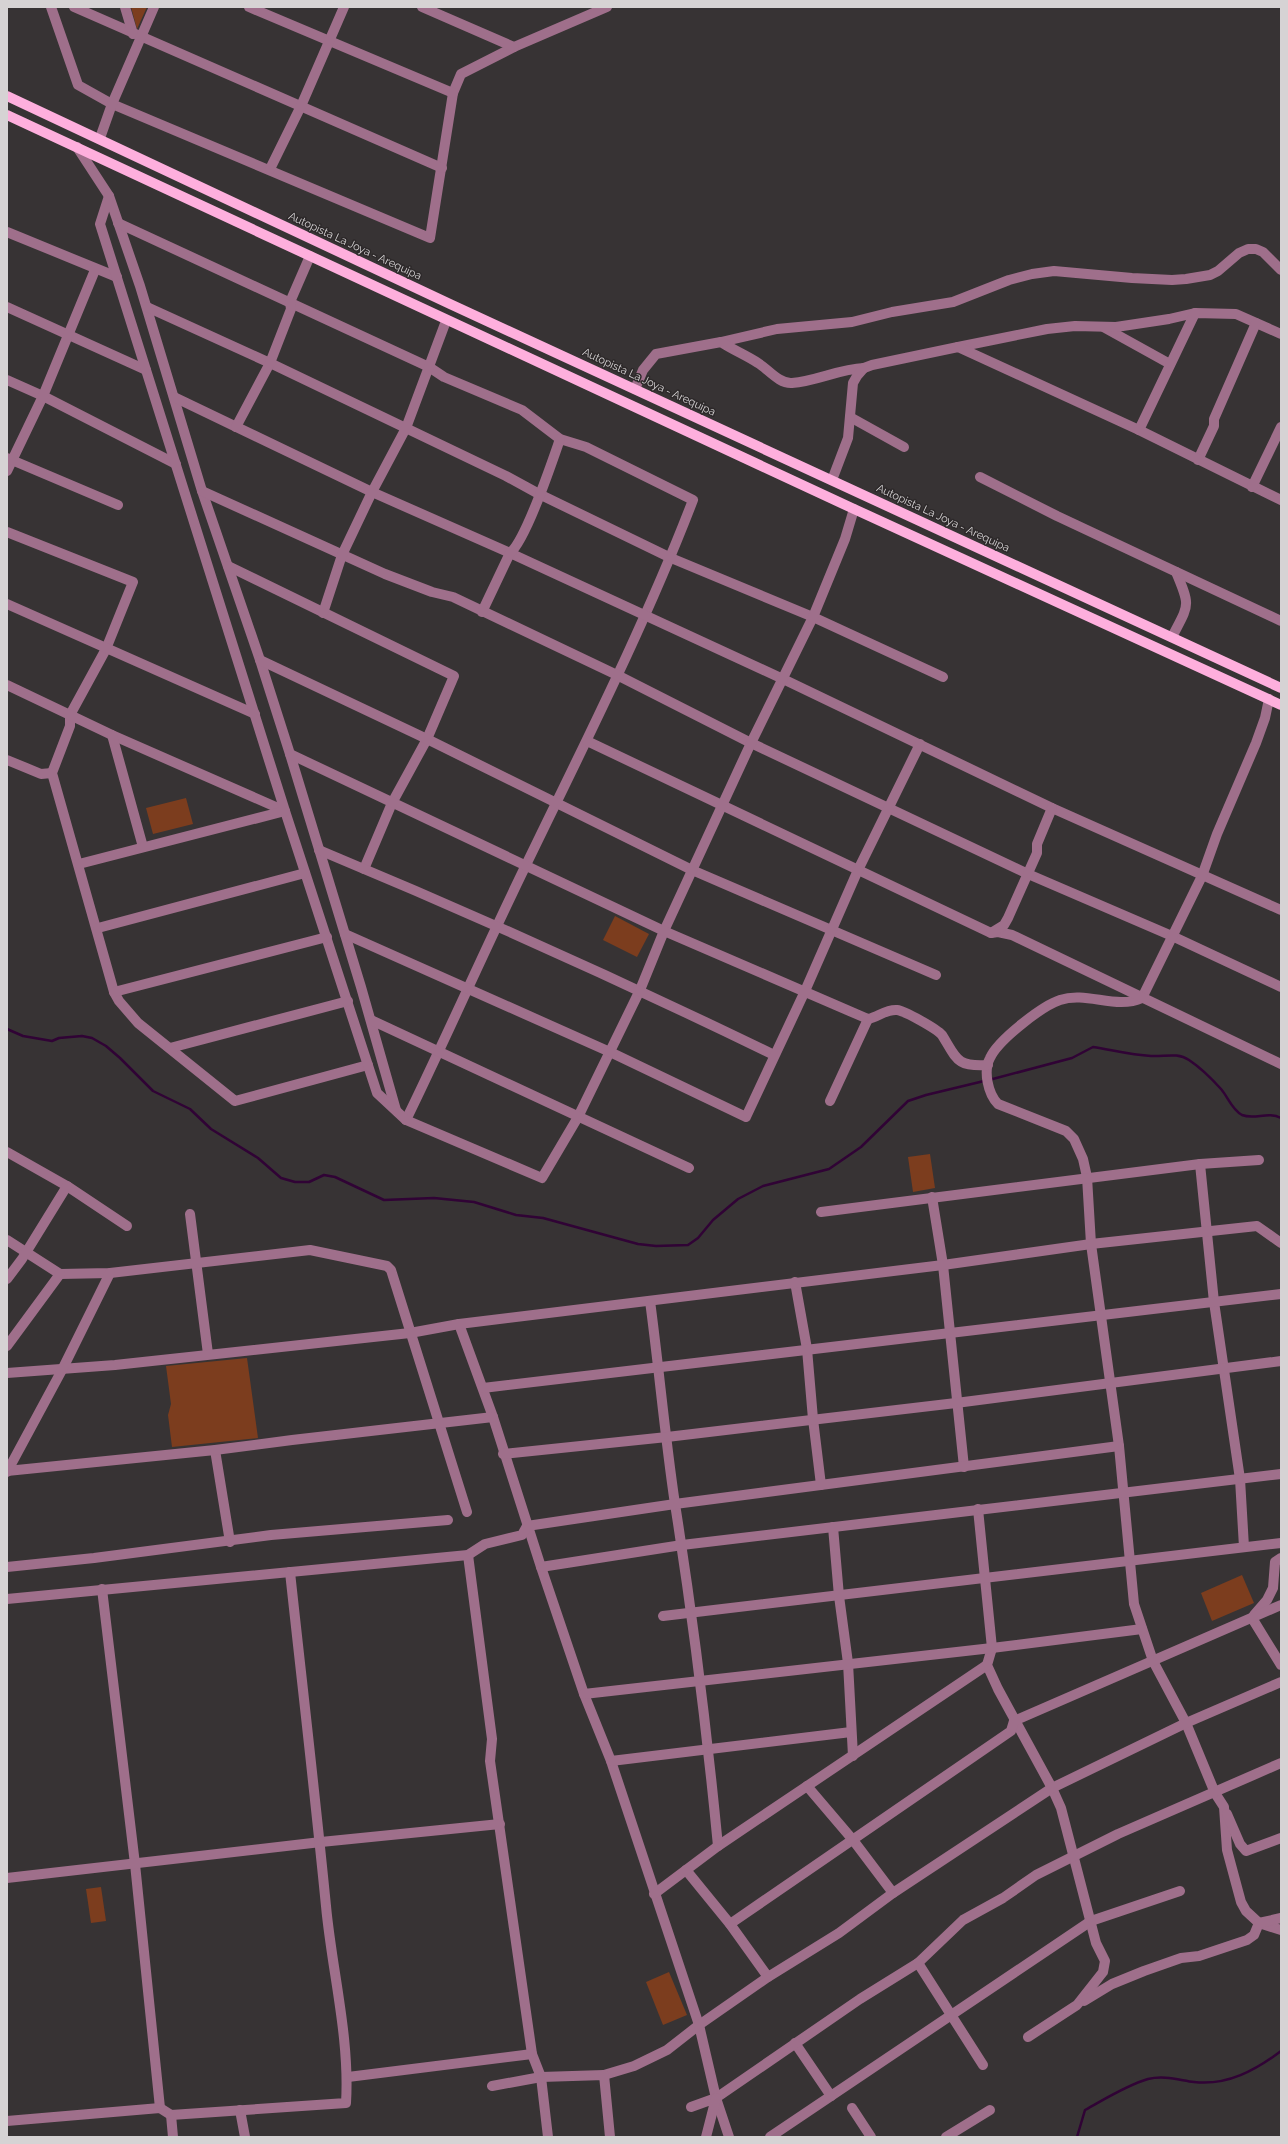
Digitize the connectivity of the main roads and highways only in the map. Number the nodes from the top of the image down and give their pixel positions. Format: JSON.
{"nodes":[{"id":1,"x":7,"y":96,"type":"edge"},
{"id":2,"x":7,"y":115,"type":"edge"},
{"id":3,"x":1281,"y":688,"type":"edge"},
{"id":4,"x":1281,"y":705,"type":"edge"}],
"edges":[{"from":1,"to":3,"type":"main road","name":"Autopista La Joya - Arequipa"},
{"from":2,"to":4,"type":"main road"}]}
